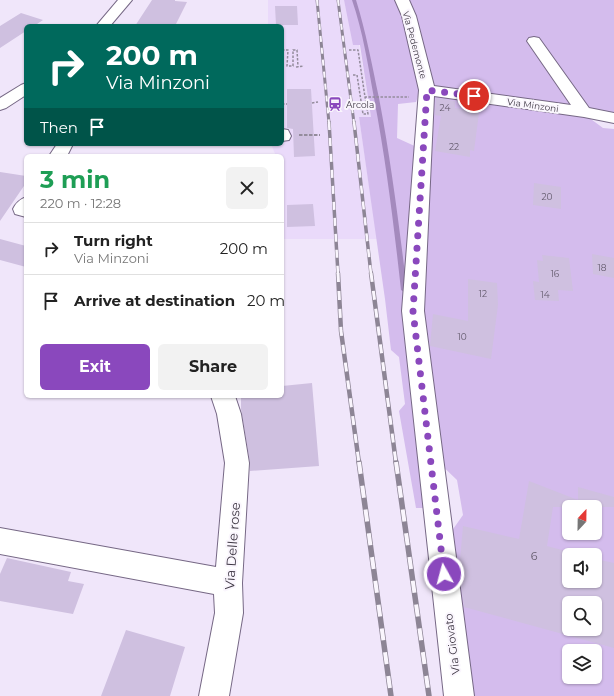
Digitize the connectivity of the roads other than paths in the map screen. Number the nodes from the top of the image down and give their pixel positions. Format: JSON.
{"nodes":[{"id":1,"x":125,"y":0,"type":"edge"},
{"id":2,"x":402,"y":0,"type":"edge"},
{"id":3,"x":105,"y":24,"type":"edge"},
{"id":4,"x":534,"y":41,"type":"dead end"},
{"id":5,"x":24,"y":89,"type":"edge"},
{"id":6,"x":427,"y":96,"type":"junction"},
{"id":7,"x":0,"y":105,"type":"edge"},
{"id":8,"x":584,"y":112,"type":"junction"},
{"id":9,"x":614,"y":118,"type":"edge"},
{"id":10,"x":224,"y":398,"type":"edge"},
{"id":11,"x":0,"y":541,"type":"edge"},
{"id":12,"x":228,"y":583,"type":"junction"},
{"id":13,"x":214,"y":696,"type":"edge"},
{"id":14,"x":459,"y":696,"type":"edge"}],
"edges":[{"from":1,"to":3,"type":"street"},
{"from":2,"to":6,"type":"street","name":"Via Pedemonte"},
{"from":4,"to":8,"type":"street"},
{"from":5,"to":7,"type":"street"},
{"from":6,"to":8,"type":"street","name":"Via Minzoni"},
{"from":6,"to":14,"type":"street","name":"Via Giovato"},
{"from":8,"to":9,"type":"street","name":"Via Minzoni"},
{"from":10,"to":12,"type":"street","name":"Via Delle rose"},
{"from":11,"to":12,"type":"street"},
{"from":12,"to":13,"type":"street","name":"Via Delle rose"}]}
